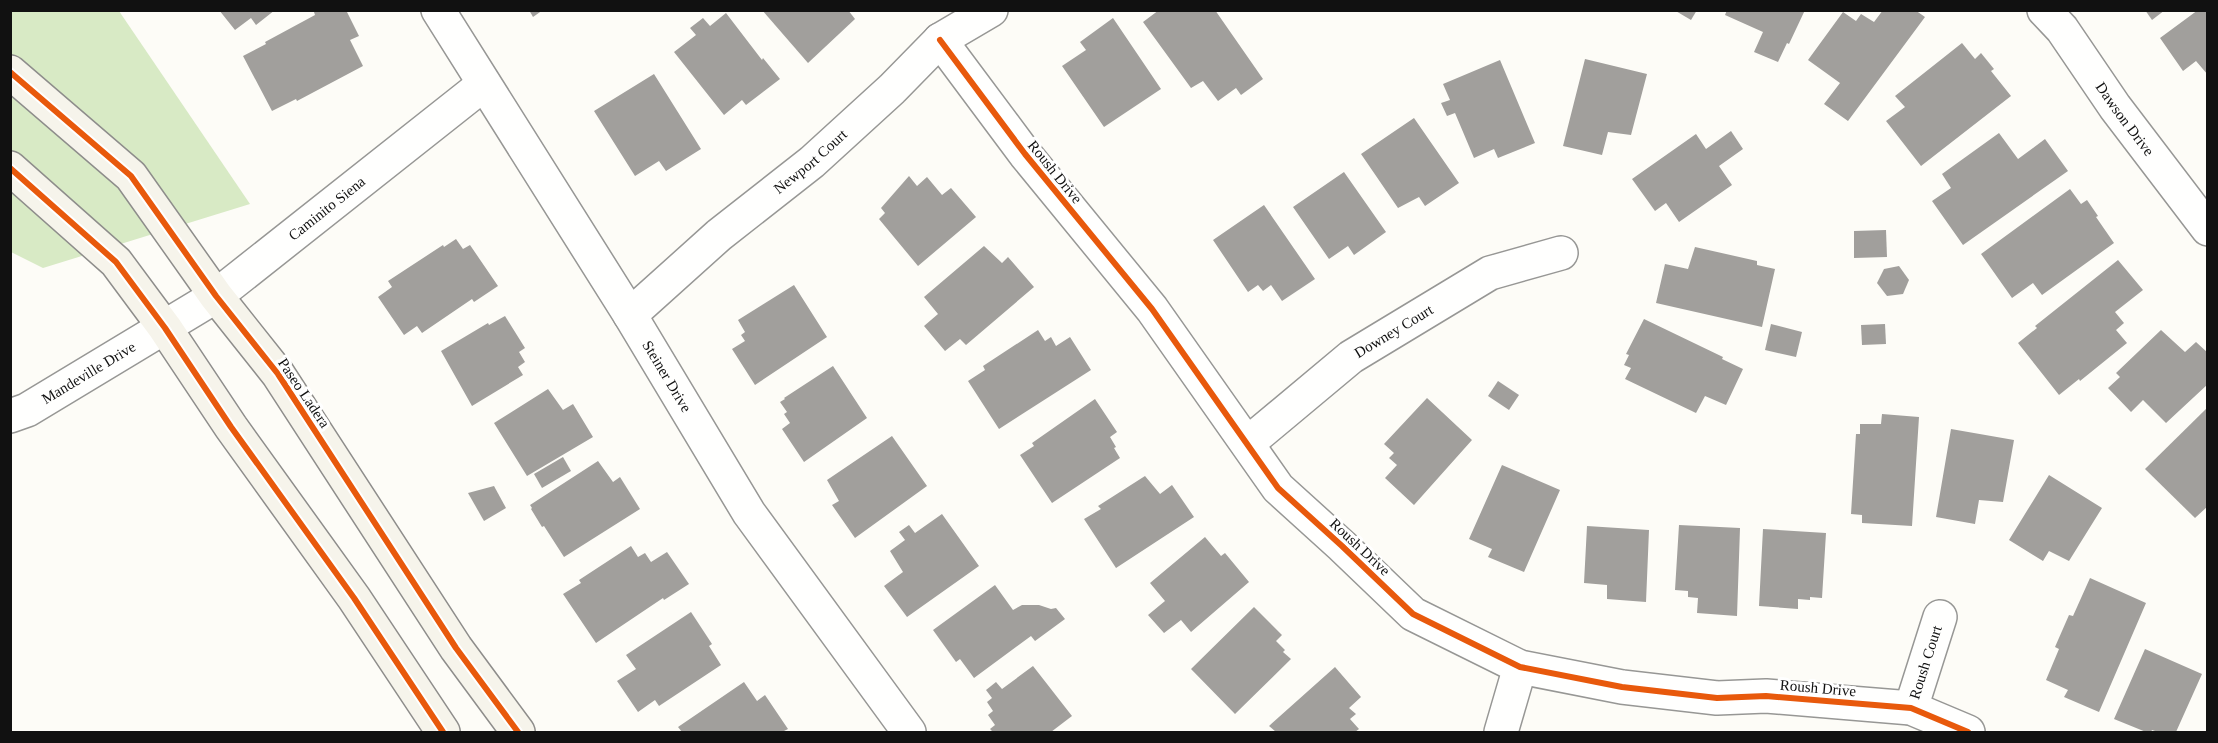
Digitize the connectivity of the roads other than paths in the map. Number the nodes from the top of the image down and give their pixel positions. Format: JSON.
{"nodes":[{"id":1,"x":438,"y":10,"type":"edge"},
{"id":2,"x":991,"y":10,"type":"edge"},
{"id":3,"x":2044,"y":10,"type":"edge"},
{"id":4,"x":940,"y":40,"type":"junction"},
{"id":5,"x":10,"y":72,"type":"edge"},
{"id":6,"x":484,"y":84,"type":"junction"},
{"id":7,"x":10,"y":168,"type":"edge"},
{"id":8,"x":2208,"y":229,"type":"edge"},
{"id":9,"x":1561,"y":253,"type":"dead end"},
{"id":10,"x":216,"y":296,"type":"junction"},
{"id":11,"x":630,"y":315,"type":"junction"},
{"id":12,"x":165,"y":328,"type":"junction"},
{"id":13,"x":10,"y":416,"type":"edge"},
{"id":14,"x":1248,"y":443,"type":"junction"},
{"id":15,"x":1940,"y":617,"type":"dead end"},
{"id":16,"x":1520,"y":668,"type":"junction"},
{"id":17,"x":1911,"y":708,"type":"junction"},
{"id":18,"x":443,"y":732,"type":"edge"},
{"id":19,"x":518,"y":732,"type":"edge"},
{"id":20,"x":909,"y":732,"type":"edge"},
{"id":21,"x":1501,"y":732,"type":"edge"},
{"id":22,"x":1968,"y":732,"type":"edge"}],
"edges":[{"from":1,"to":6,"type":"street","name":"Steiner Drive"},
{"from":2,"to":4,"type":"street","name":"Newport Court"},
{"from":3,"to":8,"type":"street","name":"Dawson Drive"},
{"from":4,"to":11,"type":"street","name":"Newport Court"},
{"from":4,"to":14,"type":"street","name":"Roush Drive"},
{"from":5,"to":10,"type":"main road","name":"Paseo Ladera"},
{"from":6,"to":10,"type":"street","name":"Caminito Siena"},
{"from":6,"to":11,"type":"street","name":"Steiner Drive"},
{"from":7,"to":12,"type":"main road"},
{"from":9,"to":14,"type":"street","name":"Downey Court"},
{"from":10,"to":12,"type":"street","name":"Caminito Siena"},
{"from":10,"to":19,"type":"main road","name":"Paseo Ladera"},
{"from":11,"to":20,"type":"street","name":"Steiner Drive"},
{"from":12,"to":13,"type":"street","name":"Mandeville Drive"},
{"from":12,"to":18,"type":"main road"},
{"from":14,"to":16,"type":"street","name":"Roush Drive"},
{"from":15,"to":17,"type":"street","name":"Roush Court"},
{"from":16,"to":17,"type":"street","name":"Roush Drive"},
{"from":16,"to":21,"type":"street"},
{"from":17,"to":22,"type":"street","name":"Roush Drive"}]}
